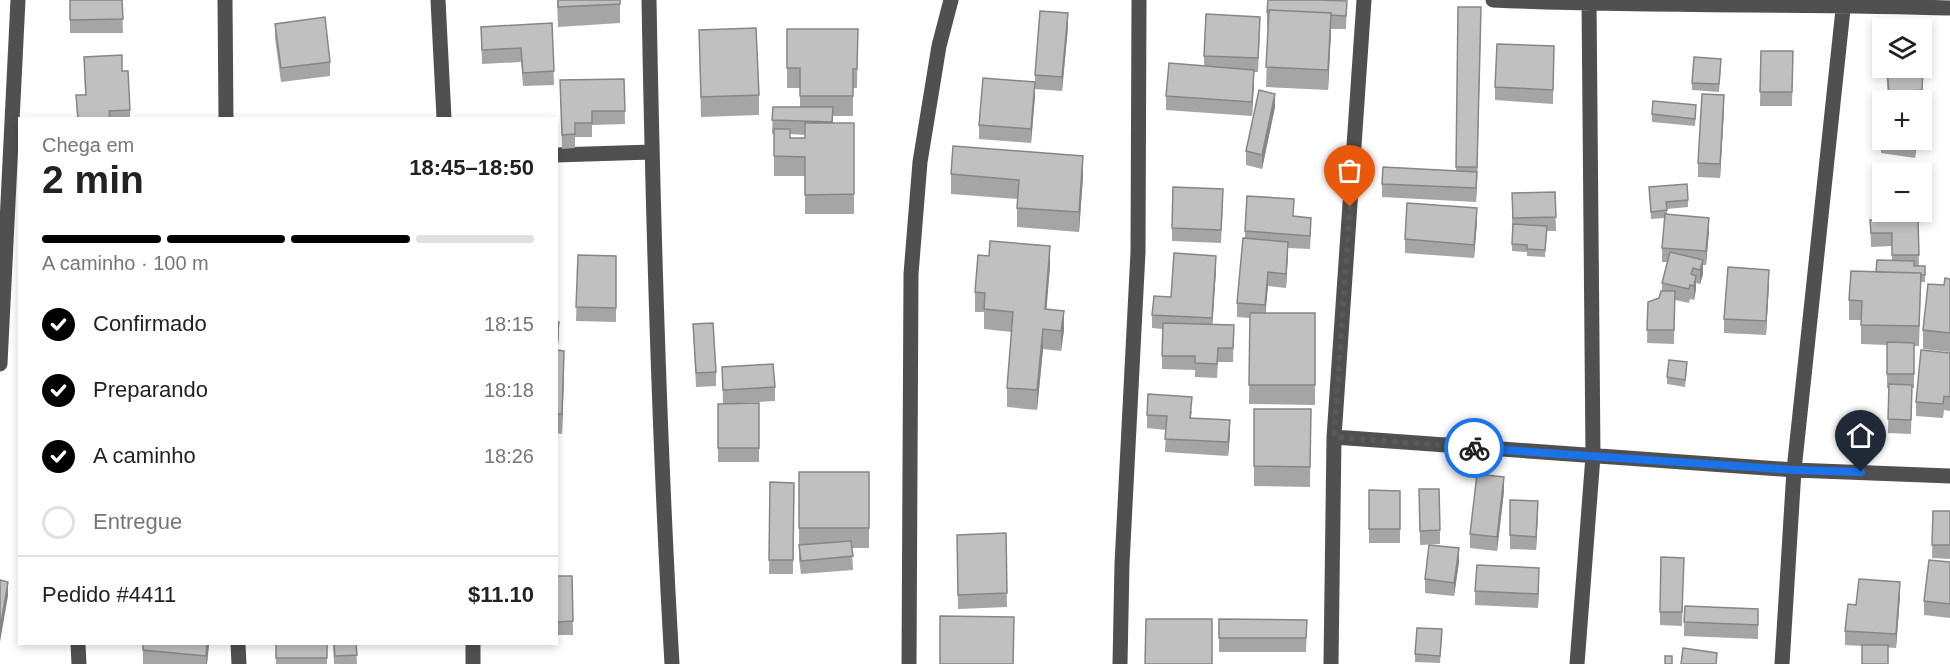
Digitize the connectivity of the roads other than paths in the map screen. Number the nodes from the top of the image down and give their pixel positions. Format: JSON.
{"nodes":[{"id":1,"x":18,"y":0,"type":"edge"},
{"id":2,"x":225,"y":0,"type":"edge"},
{"id":3,"x":438,"y":0,"type":"edge"},
{"id":4,"x":649,"y":0,"type":"edge"},
{"id":5,"x":951,"y":0,"type":"edge"},
{"id":6,"x":1139,"y":0,"type":"edge"},
{"id":7,"x":1364,"y":0,"type":"edge"},
{"id":8,"x":1493,"y":0,"type":"edge"},
{"id":9,"x":1589,"y":2,"type":"edge"},
{"id":10,"x":1844,"y":2,"type":"edge"},
{"id":11,"x":1950,"y":8,"type":"edge"},
{"id":12,"x":226,"y":117,"type":"edge"},
{"id":13,"x":444,"y":117,"type":"edge"},
{"id":14,"x":651,"y":152,"type":"junction"},
{"id":15,"x":558,"y":155,"type":"edge"},
{"id":16,"x":9,"y":185,"type":"edge"},
{"id":17,"x":0,"y":364,"type":"edge"},
{"id":18,"x":1334,"y":437,"type":"junction"},
{"id":19,"x":1593,"y":456,"type":"junction"},
{"id":20,"x":1794,"y":470,"type":"junction"},
{"id":21,"x":1950,"y":476,"type":"edge"},
{"id":22,"x":78,"y":645,"type":"edge"},
{"id":23,"x":238,"y":645,"type":"edge"},
{"id":24,"x":473,"y":645,"type":"edge"},
{"id":25,"x":79,"y":664,"type":"edge"},
{"id":26,"x":239,"y":664,"type":"edge"},
{"id":27,"x":473,"y":664,"type":"edge"},
{"id":28,"x":672,"y":664,"type":"edge"},
{"id":29,"x":909,"y":664,"type":"edge"},
{"id":30,"x":1120,"y":664,"type":"edge"},
{"id":31,"x":1331,"y":664,"type":"edge"},
{"id":32,"x":1577,"y":664,"type":"edge"},
{"id":33,"x":1782,"y":664,"type":"edge"}],
"edges":[{"from":1,"to":16,"type":"street"},
{"from":2,"to":12,"type":"street"},
{"from":3,"to":13,"type":"street"},
{"from":4,"to":14,"type":"street"},
{"from":5,"to":29,"type":"street"},
{"from":6,"to":30,"type":"street"},
{"from":7,"to":18,"type":"street"},
{"from":8,"to":9,"type":"street"},
{"from":9,"to":10,"type":"street"},
{"from":9,"to":19,"type":"street"},
{"from":10,"to":11,"type":"street"},
{"from":10,"to":20,"type":"street"},
{"from":14,"to":15,"type":"street"},
{"from":14,"to":28,"type":"street"},
{"from":16,"to":17,"type":"street"},
{"from":18,"to":19,"type":"street"},
{"from":18,"to":31,"type":"street"},
{"from":19,"to":20,"type":"street"},
{"from":19,"to":32,"type":"street"},
{"from":20,"to":21,"type":"street"},
{"from":20,"to":33,"type":"street"},
{"from":22,"to":25,"type":"street"},
{"from":23,"to":26,"type":"street"},
{"from":24,"to":27,"type":"street"}]}
